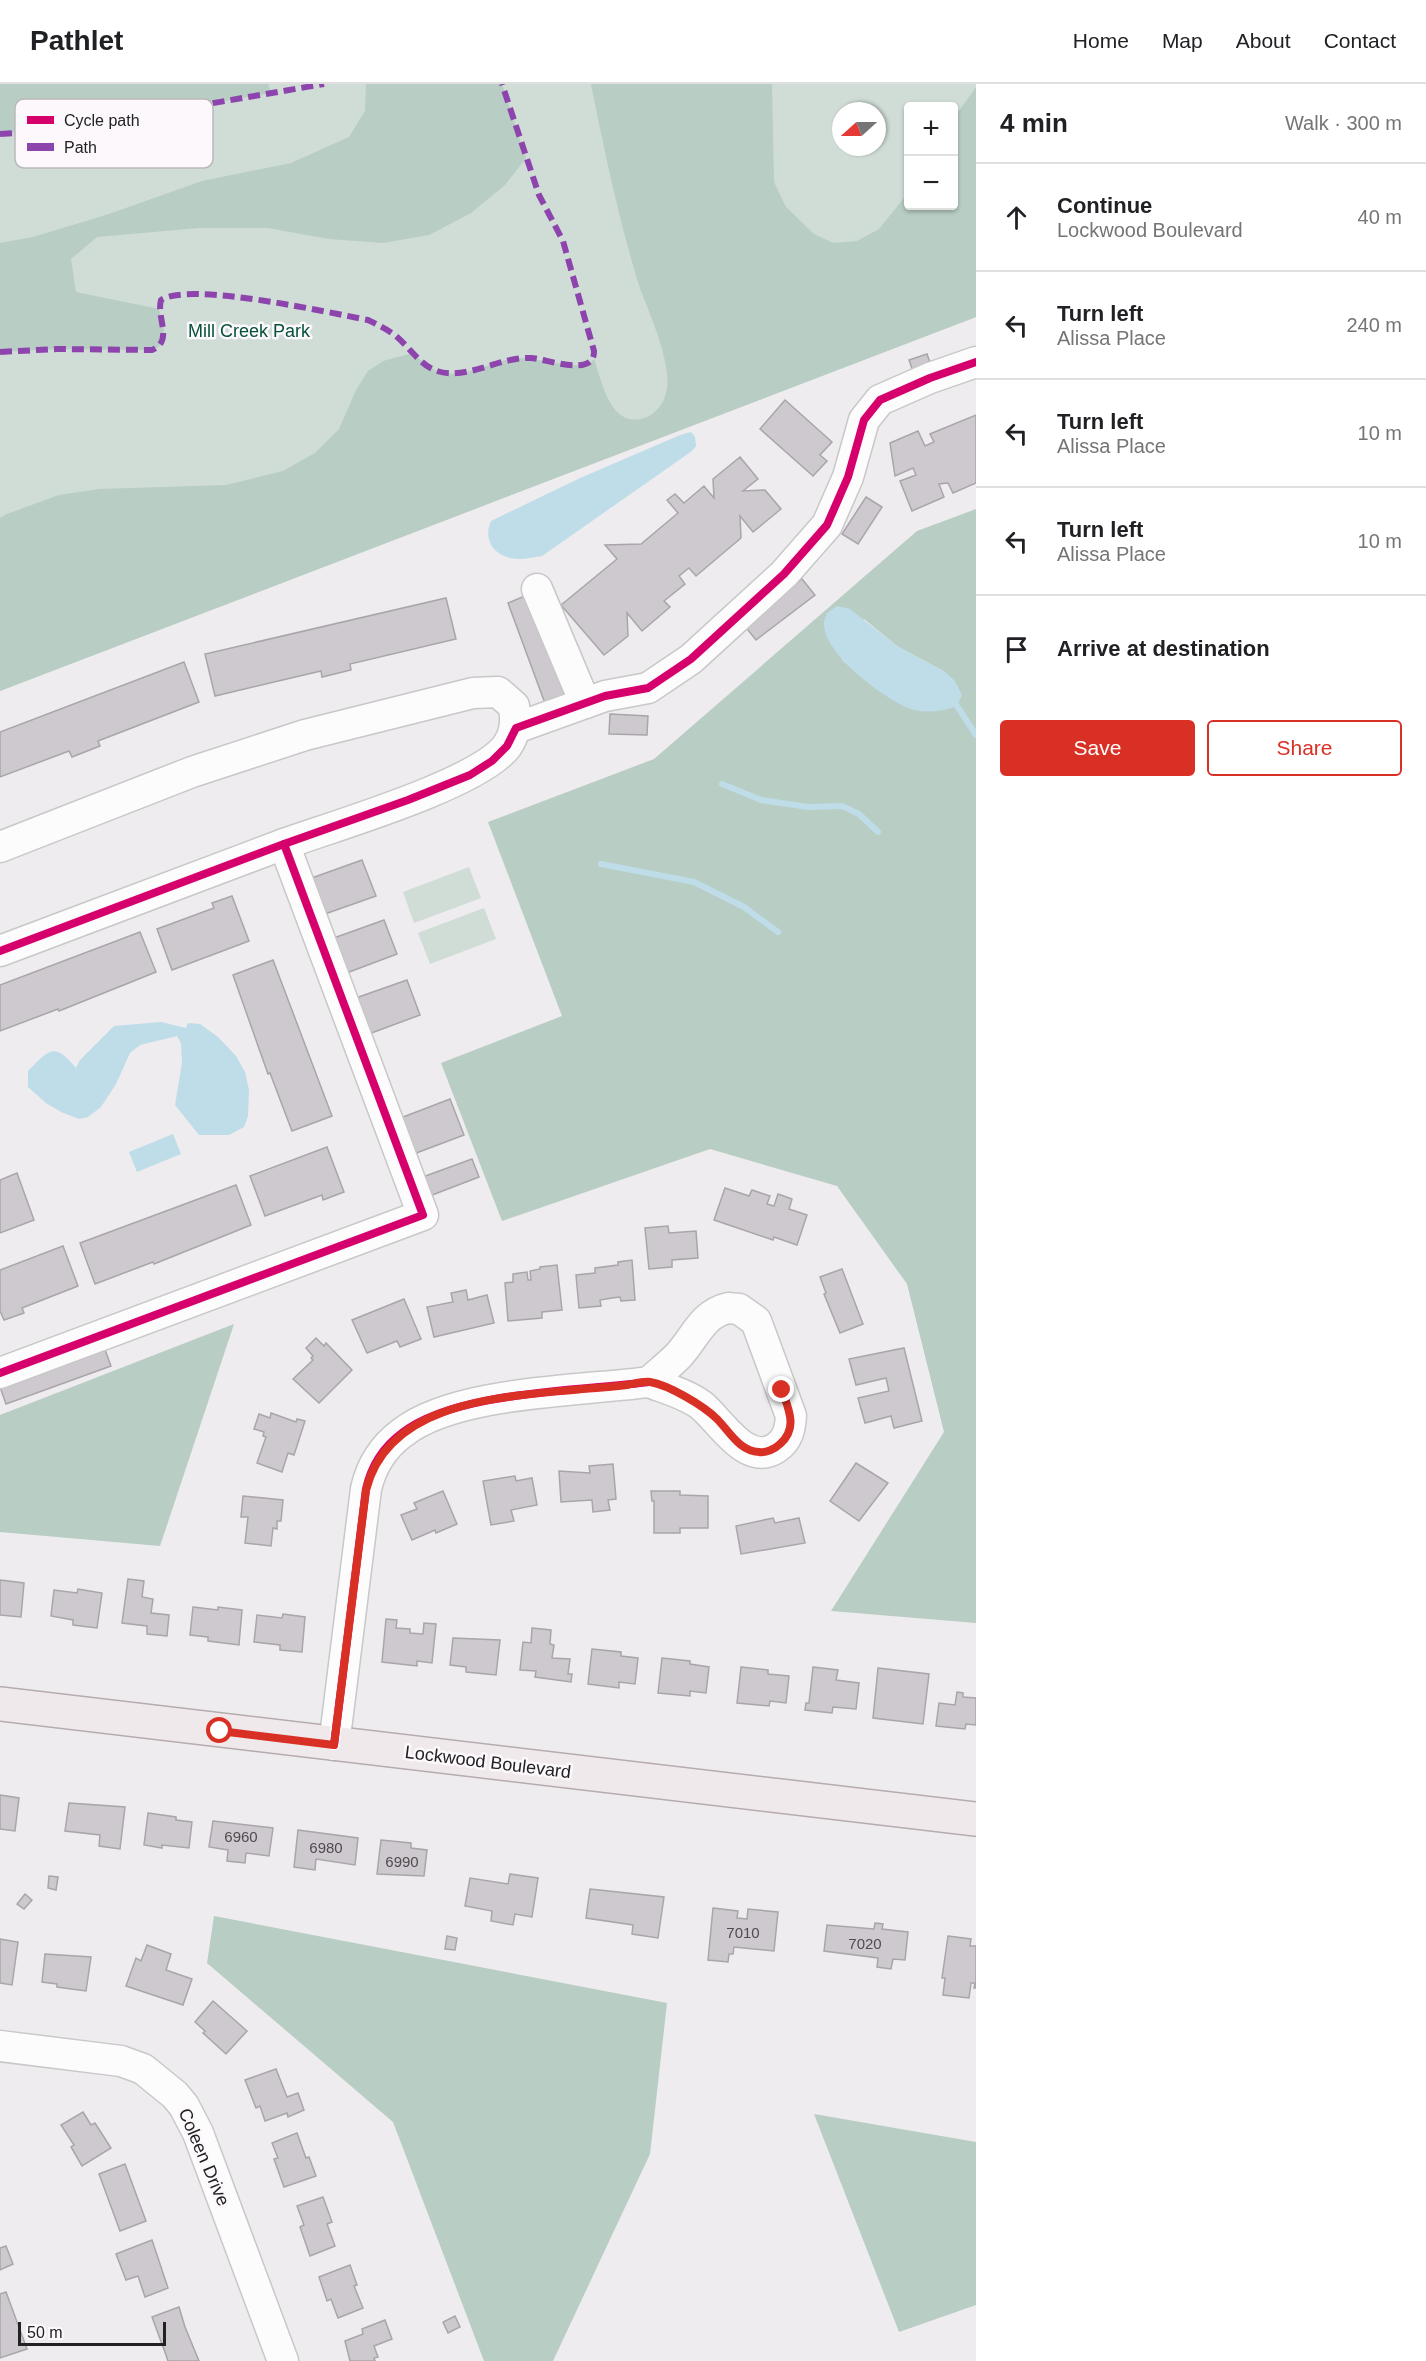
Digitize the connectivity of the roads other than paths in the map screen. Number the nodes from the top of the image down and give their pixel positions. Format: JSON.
{"nodes":[{"id":1,"x":976,"y":362,"type":"edge"},
{"id":2,"x":537,"y":589,"type":"dead end"},
{"id":3,"x":585,"y":703,"type":"junction"},
{"id":4,"x":516,"y":728,"type":"junction"},
{"id":5,"x":284,"y":844,"type":"junction"},
{"id":6,"x":0,"y":847,"type":"edge"},
{"id":7,"x":0,"y":951,"type":"edge"},
{"id":8,"x":0,"y":1373,"type":"edge"},
{"id":9,"x":650,"y":1382,"type":"junction"},
{"id":10,"x":0,"y":1704,"type":"edge"},
{"id":11,"x":334,"y":1745,"type":"junction"},
{"id":12,"x":976,"y":1820,"type":"edge"},
{"id":13,"x":0,"y":2046,"type":"edge"},
{"id":14,"x":282,"y":2361,"type":"edge"}],
"edges":[{"from":1,"to":3,"type":"street"},
{"from":2,"to":3,"type":"street"},
{"from":3,"to":4,"type":"street"},
{"from":4,"to":5,"type":"street"},
{"from":4,"to":6,"type":"street"},
{"from":5,"to":7,"type":"street"},
{"from":5,"to":8,"type":"street"},
{"from":9,"to":9,"type":"street"},
{"from":9,"to":11,"type":"street"},
{"from":10,"to":11,"type":"main road","name":"Lockwood Boulevard"},
{"from":11,"to":12,"type":"main road","name":"Lockwood Boulevard"},
{"from":13,"to":14,"type":"street","name":"Coleen Drive"}]}
